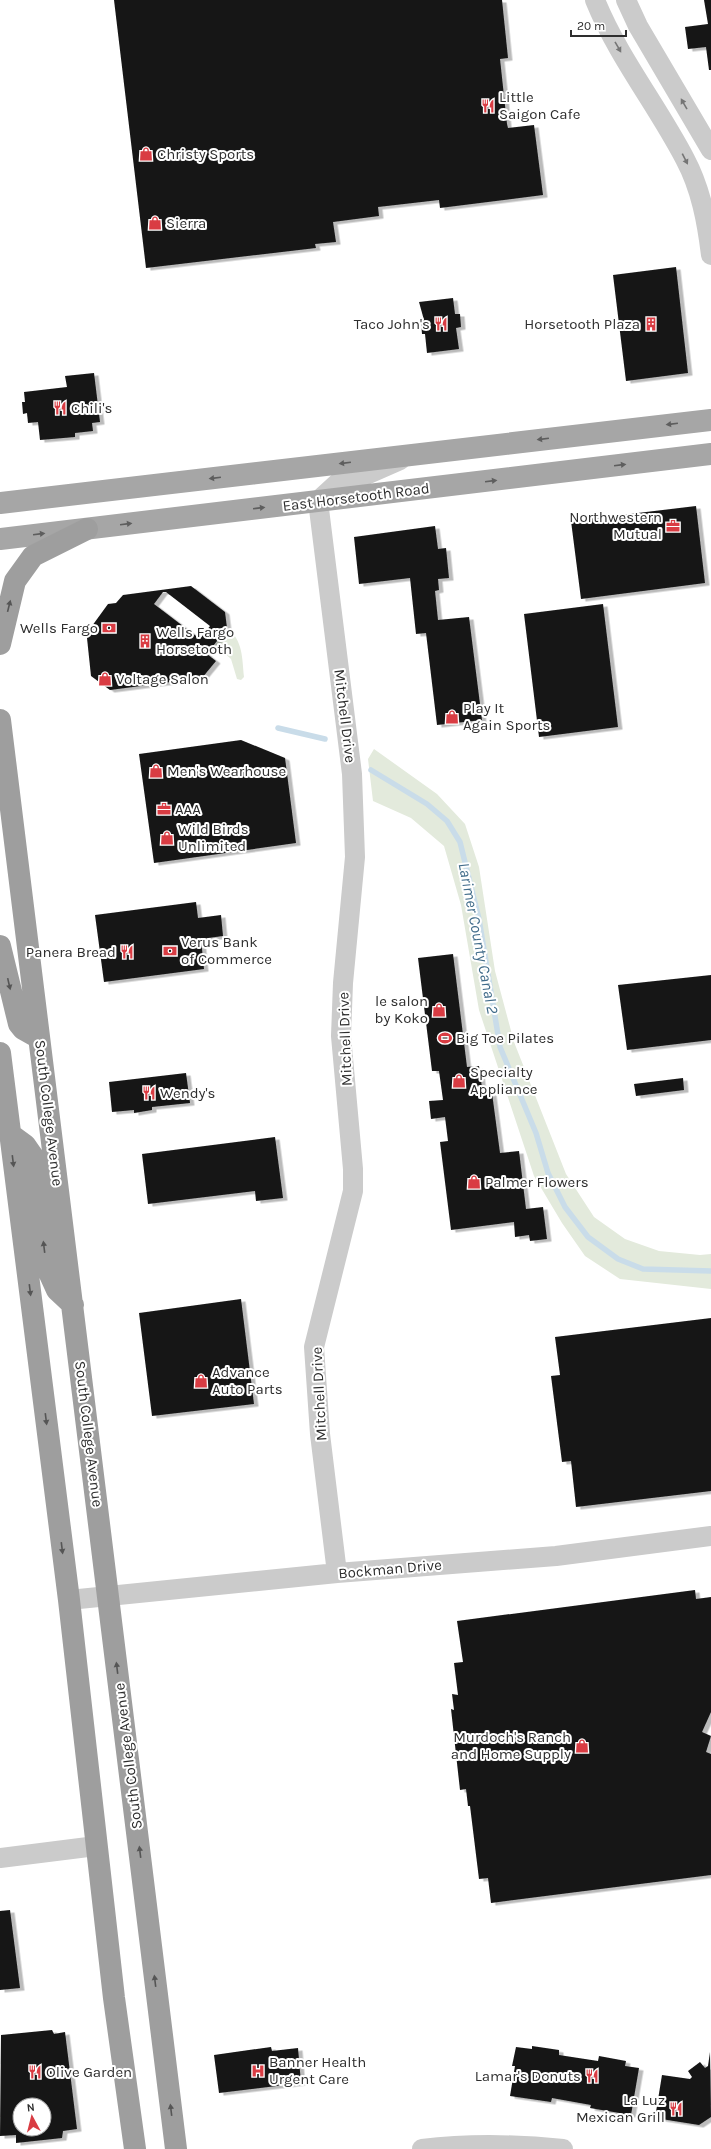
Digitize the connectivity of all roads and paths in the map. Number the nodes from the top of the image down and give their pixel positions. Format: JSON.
{"nodes":[{"id":1,"x":595,"y":0,"type":"edge"},
{"id":2,"x":626,"y":0,"type":"edge"},
{"id":3,"x":711,"y":150,"type":"edge"},
{"id":4,"x":711,"y":255,"type":"edge"},
{"id":5,"x":711,"y":420,"type":"edge"},
{"id":6,"x":711,"y":454,"type":"edge"},
{"id":7,"x":411,"y":455,"type":"junction"},
{"id":8,"x":318,"y":501,"type":"junction"},
{"id":9,"x":0,"y":503,"type":"edge"},
{"id":10,"x":87,"y":529,"type":"junction"},
{"id":11,"x":0,"y":539,"type":"edge"},
{"id":12,"x":0,"y":644,"type":"edge"},
{"id":13,"x":0,"y":720,"type":"edge"},
{"id":14,"x":0,"y":946,"type":"edge"},
{"id":15,"x":40,"y":1038,"type":"junction"},
{"id":16,"x":0,"y":1053,"type":"edge"},
{"id":17,"x":7,"y":1136,"type":"edge"},
{"id":18,"x":73,"y":1305,"type":"junction"},
{"id":19,"x":711,"y":1536,"type":"edge"},
{"id":20,"x":337,"y":1574,"type":"junction"},
{"id":21,"x":109,"y":1596,"type":"junction"},
{"id":22,"x":69,"y":1600,"type":"junction"},
{"id":23,"x":96,"y":1846,"type":"junction"},
{"id":24,"x":0,"y":1858,"type":"edge"},
{"id":25,"x":135,"y":2149,"type":"edge"},
{"id":26,"x":176,"y":2149,"type":"edge"},
{"id":27,"x":422,"y":2149,"type":"edge"},
{"id":28,"x":563,"y":2149,"type":"edge"}],
"edges":[{"from":1,"to":4,"type":"street","one_way":true},
{"from":3,"to":2,"type":"street","one_way":true},
{"from":5,"to":7,"type":"main road","one_way":true},
{"from":8,"to":6,"type":"main road","name":"East Horsetooth Road","one_way":true},
{"from":7,"to":8,"type":"street"},
{"from":7,"to":9,"type":"main road","one_way":true},
{"from":10,"to":8,"type":"main road","name":"East Horsetooth Road","one_way":true},
{"from":8,"to":20,"type":"street","name":"Mitchell Drive"},
{"from":11,"to":10,"type":"main road","name":"East Horsetooth Road","one_way":true},
{"from":12,"to":10,"type":"highway","one_way":true},
{"from":13,"to":15,"type":"highway","name":"South College Avenue"},
{"from":14,"to":15,"type":"highway","one_way":true},
{"from":15,"to":18,"type":"highway","name":"South College Avenue"},
{"from":16,"to":17,"type":"highway"},
{"from":18,"to":17,"type":"highway","one_way":true},
{"from":17,"to":22,"type":"highway","one_way":true},
{"from":18,"to":21,"type":"highway","name":"South College Avenue"},
{"from":19,"to":20,"type":"street","name":"Bockman Drive"},
{"from":20,"to":21,"type":"street","name":"Bockman Drive"},
{"from":21,"to":22,"type":"street","name":"Bockman Drive"},
{"from":26,"to":21,"type":"highway","name":"South College Avenue","one_way":true},
{"from":22,"to":23,"type":"highway"},
{"from":23,"to":24,"type":"street"},
{"from":23,"to":25,"type":"highway"},
{"from":27,"to":28,"type":"street"}]}
